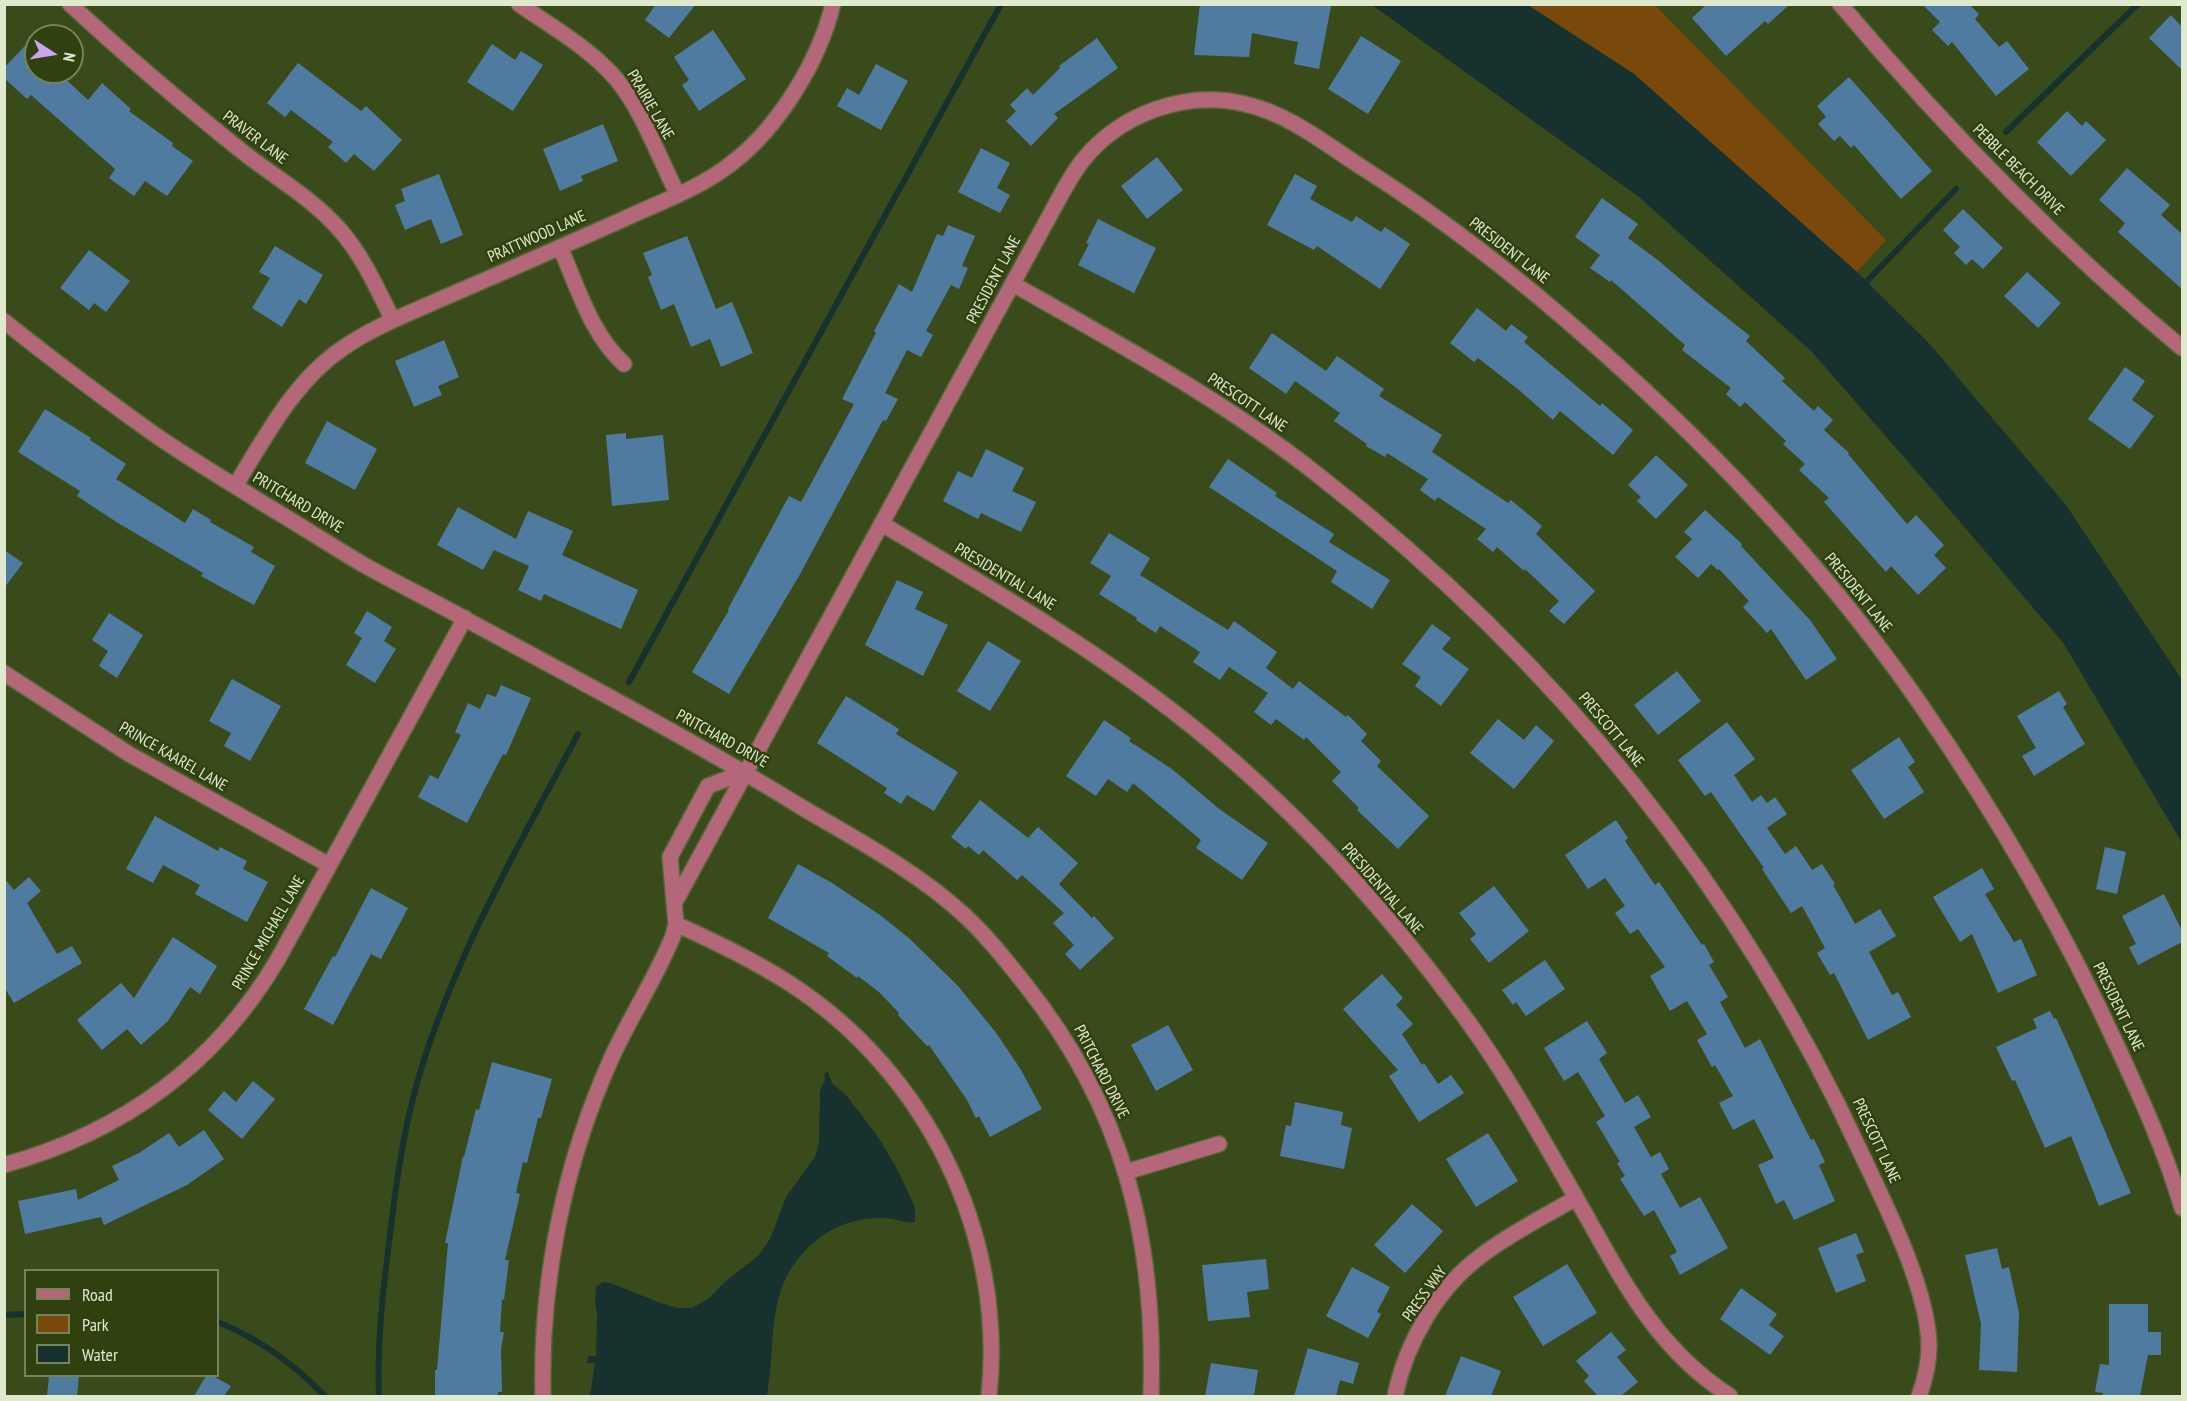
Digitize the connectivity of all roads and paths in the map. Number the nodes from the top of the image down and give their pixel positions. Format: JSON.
{"nodes":[{"id":1,"x":70,"y":4,"type":"edge"},
{"id":2,"x":519,"y":4,"type":"edge"},
{"id":3,"x":833,"y":4,"type":"edge"},
{"id":4,"x":1840,"y":4,"type":"edge"},
{"id":5,"x":678,"y":195,"type":"junction"},
{"id":6,"x":560,"y":248,"type":"junction"},
{"id":7,"x":1012,"y":284,"type":"junction"},
{"id":8,"x":4,"y":321,"type":"edge"},
{"id":9,"x":393,"y":321,"type":"junction"},
{"id":10,"x":2182,"y":348,"type":"edge"},
{"id":11,"x":624,"y":364,"type":"dead end"},
{"id":12,"x":235,"y":486,"type":"junction"},
{"id":13,"x":882,"y":524,"type":"junction"},
{"id":14,"x":465,"y":618,"type":"junction"},
{"id":15,"x":4,"y":673,"type":"edge"},
{"id":16,"x":745,"y":772,"type":"junction"},
{"id":17,"x":329,"y":865,"type":"junction"},
{"id":18,"x":675,"y":902,"type":"junction"},
{"id":19,"x":676,"y":924,"type":"junction"},
{"id":20,"x":1220,"y":1144,"type":"dead end"},
{"id":21,"x":4,"y":1165,"type":"edge"},
{"id":22,"x":1126,"y":1172,"type":"junction"},
{"id":23,"x":1576,"y":1198,"type":"junction"},
{"id":24,"x":2182,"y":1208,"type":"edge"},
{"id":25,"x":543,"y":1396,"type":"edge"},
{"id":26,"x":989,"y":1396,"type":"edge"},
{"id":27,"x":1151,"y":1396,"type":"edge"},
{"id":28,"x":1395,"y":1396,"type":"edge"},
{"id":29,"x":1730,"y":1396,"type":"edge"},
{"id":30,"x":1919,"y":1396,"type":"edge"}],
"edges":[{"from":1,"to":9,"type":"street","name":"PRAVER LANE"},
{"from":2,"to":5,"type":"street","name":"PRAIRIE LANE"},
{"from":3,"to":5,"type":"street","name":"PRATTWOOD LANE"},
{"from":4,"to":10,"type":"street","name":"PEBBLE BEACH DRIVE"},
{"from":5,"to":6,"type":"street","name":"PRATTWOOD LANE"},
{"from":6,"to":9,"type":"street","name":"PRATTWOOD LANE"},
{"from":6,"to":11,"type":"street"},
{"from":7,"to":13,"type":"street","name":"PRESIDENT LANE"},
{"from":7,"to":24,"type":"street","name":"PRESIDENT LANE"},
{"from":7,"to":30,"type":"street","name":"PRESCOTT LANE"},
{"from":8,"to":12,"type":"street","name":"PRITCHARD DRIVE"},
{"from":9,"to":12,"type":"street","name":"PRATTWOOD LANE"},
{"from":12,"to":14,"type":"street","name":"PRITCHARD DRIVE"},
{"from":13,"to":16,"type":"street","name":"PRESIDENT LANE"},
{"from":13,"to":23,"type":"street","name":"PRESIDENTIAL LANE"},
{"from":14,"to":16,"type":"street","name":"PRITCHARD DRIVE"},
{"from":14,"to":17,"type":"street","name":"PRINCE MICHAEL LANE"},
{"from":15,"to":17,"type":"street","name":"PRINCE KAAREL LANE"},
{"from":16,"to":18,"type":"street","name":"PRESIDENT LANE"},
{"from":16,"to":18,"type":"street"},
{"from":16,"to":22,"type":"street","name":"PRITCHARD DRIVE"},
{"from":17,"to":21,"type":"street","name":"PRINCE MICHAEL LANE"},
{"from":18,"to":19,"type":"street"},
{"from":19,"to":25,"type":"street"},
{"from":19,"to":26,"type":"street"},
{"from":20,"to":22,"type":"street"},
{"from":22,"to":27,"type":"street","name":"PRITCHARD DRIVE"},
{"from":23,"to":28,"type":"street","name":"PRESS WAY"},
{"from":23,"to":29,"type":"street","name":"PRESIDENTIAL LANE"}]}
